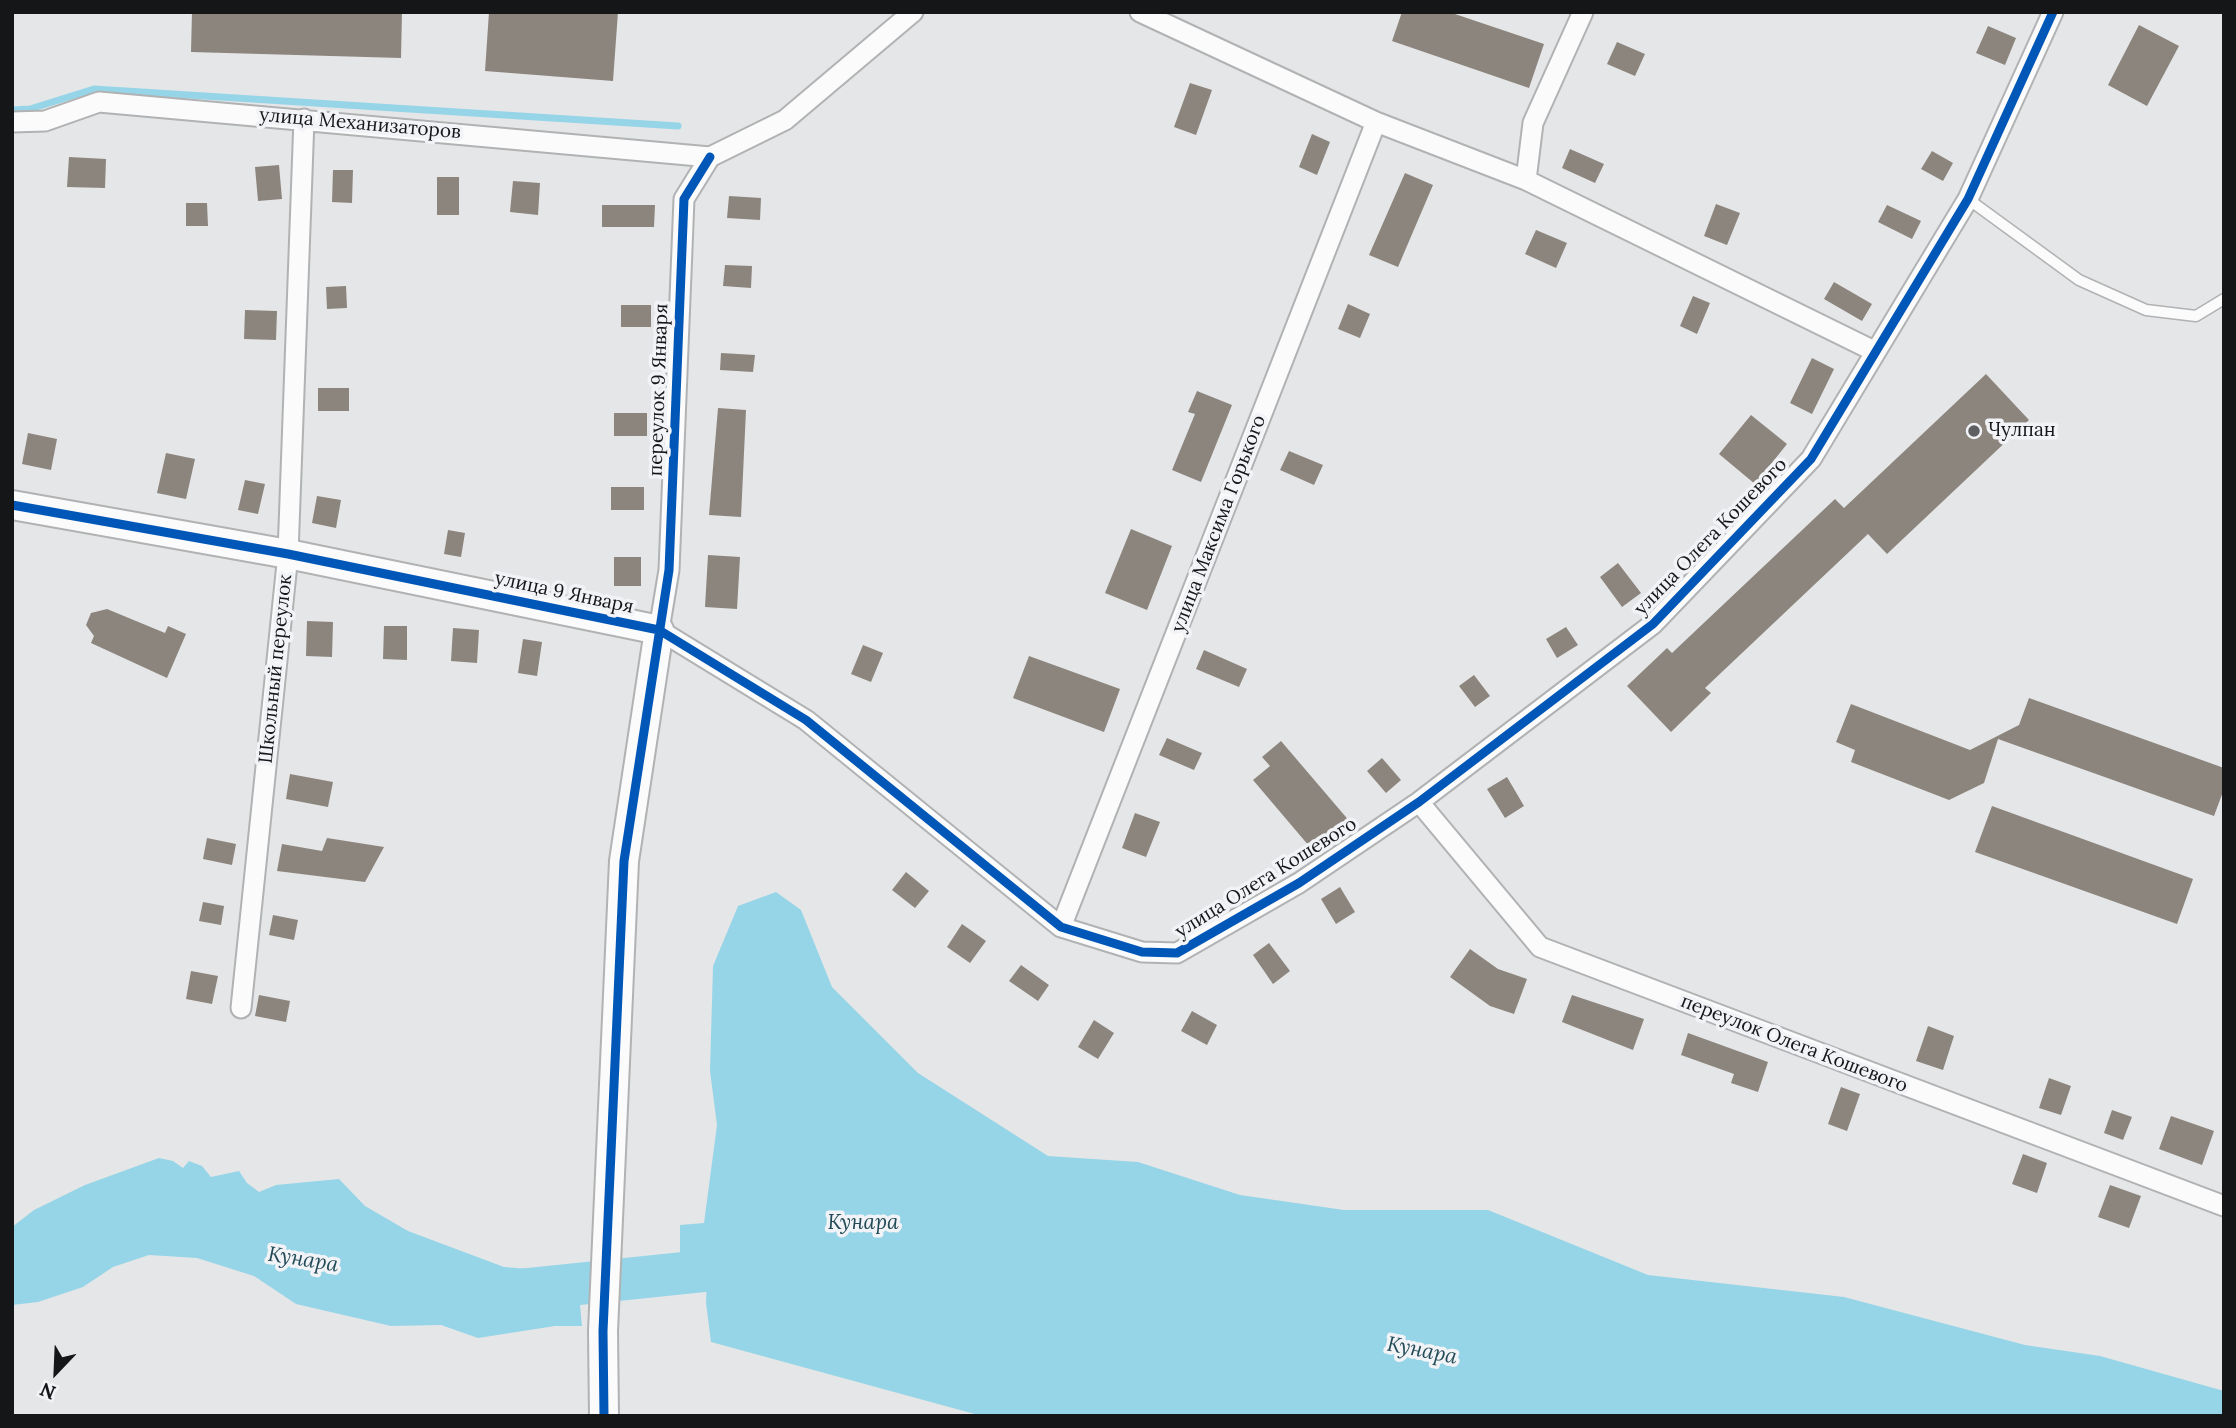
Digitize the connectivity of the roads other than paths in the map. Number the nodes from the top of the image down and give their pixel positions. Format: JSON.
{"nodes":[{"id":1,"x":913,"y":12,"type":"edge"},
{"id":2,"x":1140,"y":12,"type":"edge"},
{"id":3,"x":1583,"y":12,"type":"edge"},
{"id":4,"x":2053,"y":12,"type":"edge"},
{"id":5,"x":304,"y":118,"type":"junction"},
{"id":6,"x":12,"y":122,"type":"edge"},
{"id":7,"x":1376,"y":122,"type":"junction"},
{"id":8,"x":710,"y":157,"type":"junction"},
{"id":9,"x":1526,"y":180,"type":"junction"},
{"id":10,"x":1968,"y":199,"type":"junction"},
{"id":11,"x":2224,"y":299,"type":"edge"},
{"id":12,"x":1874,"y":351,"type":"junction"},
{"id":13,"x":12,"y":505,"type":"edge"},
{"id":14,"x":288,"y":554,"type":"junction"},
{"id":15,"x":659,"y":630,"type":"junction"},
{"id":16,"x":1419,"y":802,"type":"junction"},
{"id":17,"x":1061,"y":927,"type":"junction"},
{"id":18,"x":241,"y":1008,"type":"dead end"},
{"id":19,"x":2224,"y":1206,"type":"edge"},
{"id":20,"x":604,"y":1416,"type":"edge"}],
"edges":[{"from":1,"to":8,"type":"street"},
{"from":2,"to":7,"type":"street"},
{"from":3,"to":9,"type":"street"},
{"from":4,"to":10,"type":"street","name":"улица Олега Кошевого"},
{"from":5,"to":6,"type":"street","name":"улица Механизаторов"},
{"from":5,"to":8,"type":"street","name":"улица Механизаторов"},
{"from":5,"to":14,"type":"street","name":"Школьный переулок"},
{"from":7,"to":9,"type":"street"},
{"from":7,"to":17,"type":"street","name":"улица Максима Горького"},
{"from":8,"to":15,"type":"street","name":"переулок 9 Января"},
{"from":9,"to":12,"type":"street"},
{"from":10,"to":11,"type":"lane"},
{"from":10,"to":12,"type":"street","name":"улица Олега Кошевого"},
{"from":12,"to":16,"type":"street","name":"улица Олега Кошевого"},
{"from":13,"to":14,"type":"street","name":"улица 9 Января"},
{"from":14,"to":15,"type":"street","name":"улица 9 Января"},
{"from":14,"to":18,"type":"street","name":"Школьный переулок"},
{"from":15,"to":17,"type":"street","name":"улица 9 Января"},
{"from":15,"to":20,"type":"street"},
{"from":16,"to":17,"type":"street","name":"улица Олега Кошевого"},
{"from":16,"to":19,"type":"street","name":"переулок Олега Кошевого"}]}
